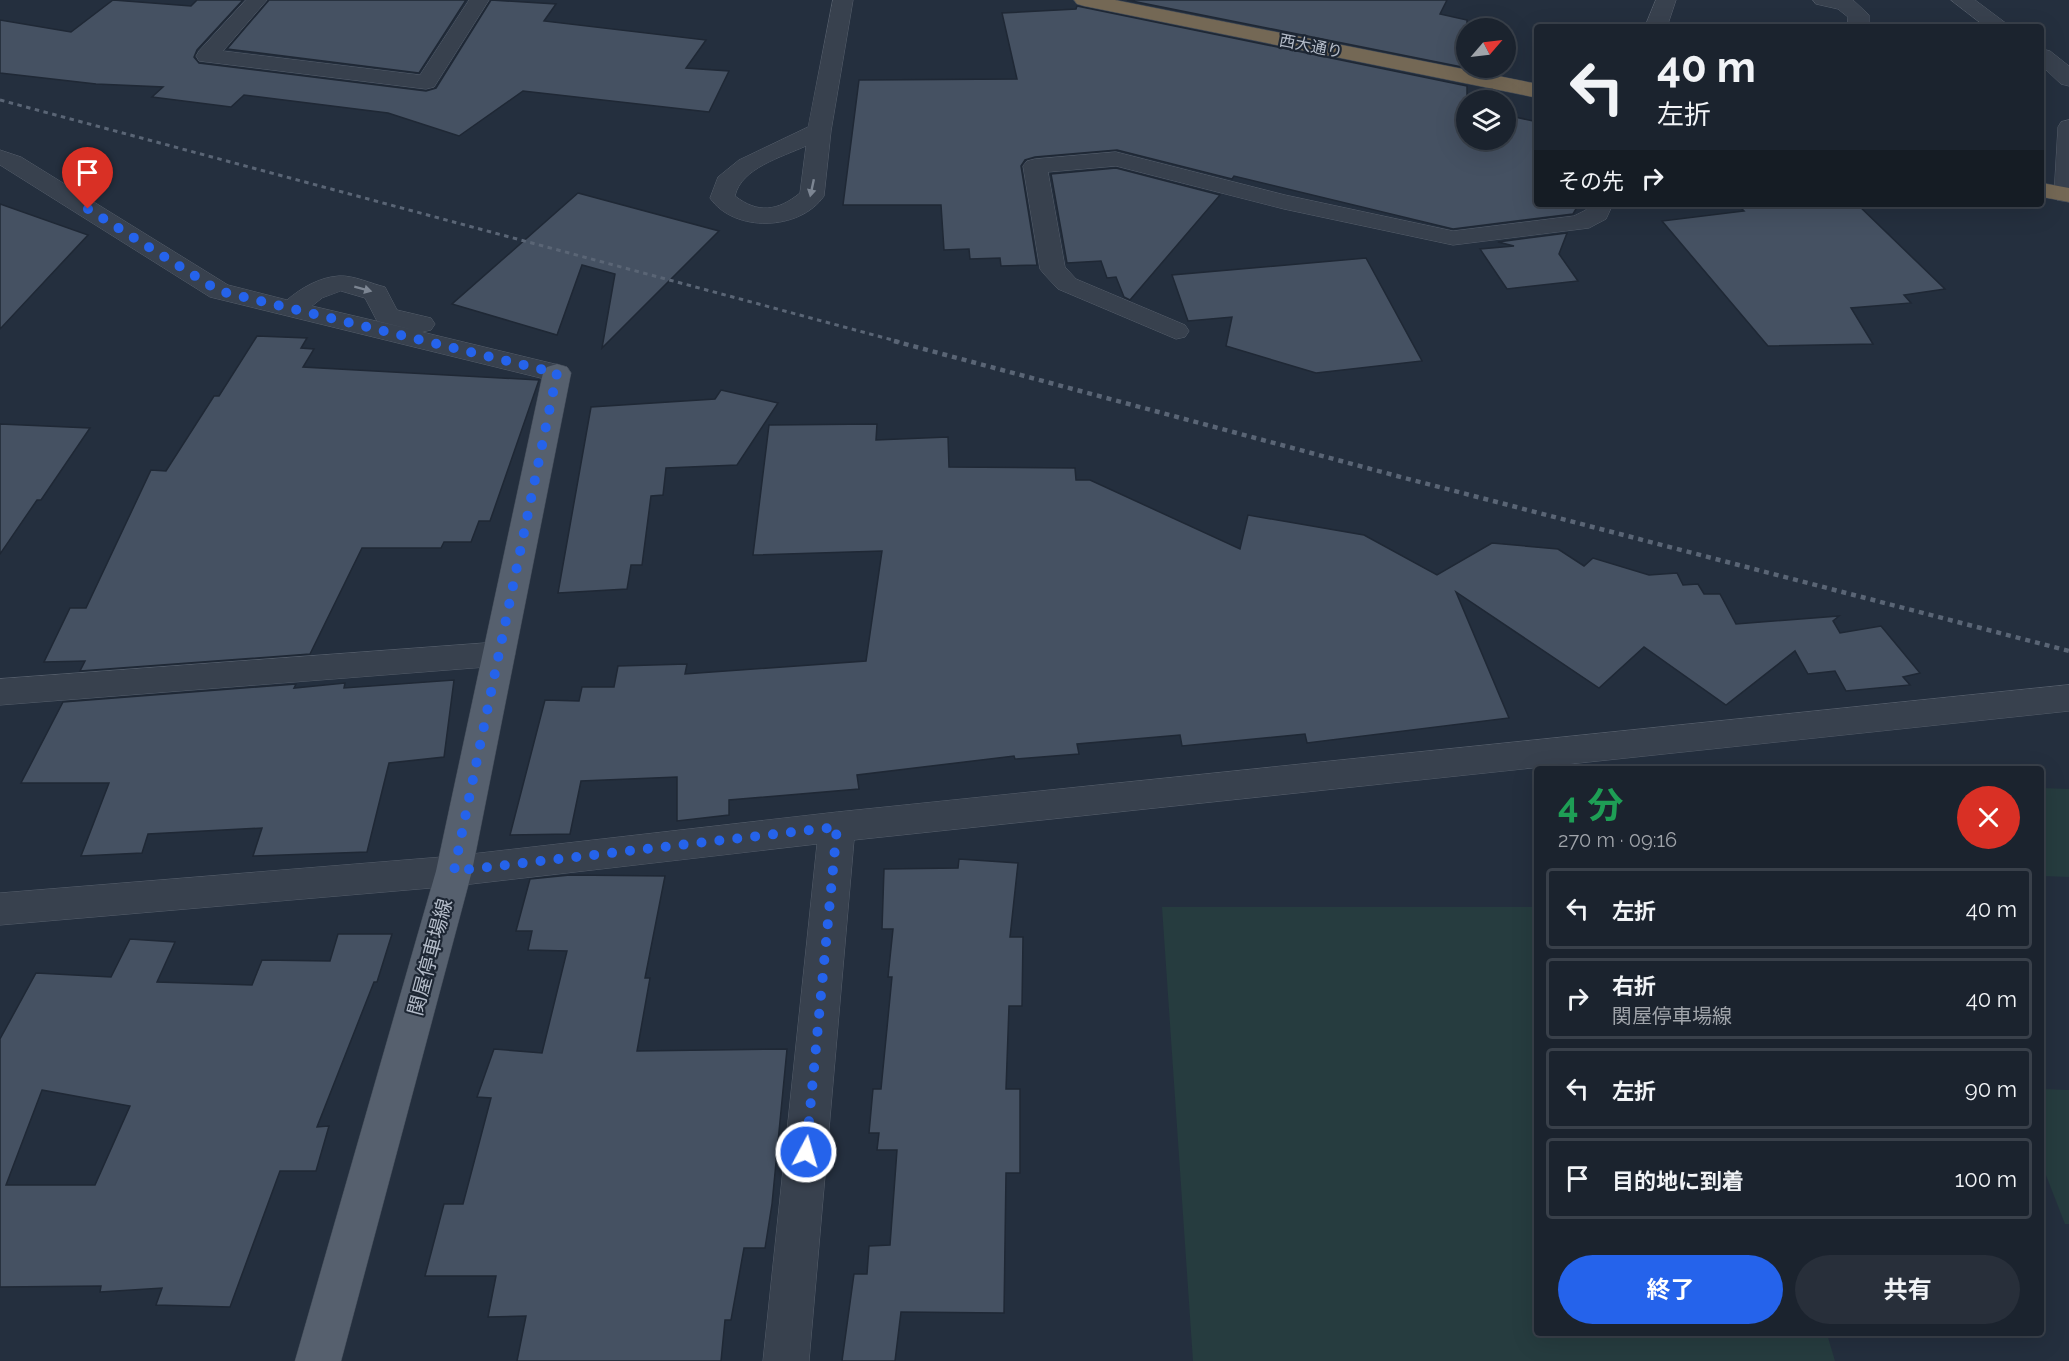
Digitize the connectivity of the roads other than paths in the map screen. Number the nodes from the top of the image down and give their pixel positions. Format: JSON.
{"nodes":[{"id":1,"x":257,"y":0,"type":"edge"},
{"id":2,"x":479,"y":0,"type":"edge"},
{"id":3,"x":843,"y":0,"type":"edge"},
{"id":4,"x":1084,"y":0,"type":"edge"},
{"id":5,"x":1666,"y":0,"type":"edge"},
{"id":6,"x":1822,"y":0,"type":"edge"},
{"id":7,"x":1961,"y":0,"type":"edge"},
{"id":8,"x":1657,"y":24,"type":"edge"},
{"id":9,"x":1858,"y":24,"type":"edge"},
{"id":10,"x":1996,"y":24,"type":"edge"},
{"id":11,"x":2044,"y":57,"type":"edge"},
{"id":12,"x":2068,"y":73,"type":"edge"},
{"id":13,"x":1534,"y":90,"type":"edge"},
{"id":14,"x":2069,"y":127,"type":"edge"},
{"id":15,"x":819,"y":130,"type":"dead end"},
{"id":16,"x":4,"y":164,"type":"edge"},
{"id":17,"x":2044,"y":190,"type":"edge"},
{"id":18,"x":2068,"y":195,"type":"edge"},
{"id":19,"x":1600,"y":207,"type":"edge"},
{"id":20,"x":291,"y":309,"type":"junction"},
{"id":21,"x":1176,"y":331,"type":"dead end"},
{"id":22,"x":446,"y":346,"type":"junction"},
{"id":23,"x":557,"y":373,"type":"joint"},
{"id":24,"x":499,"y":654,"type":"junction"},
{"id":25,"x":0,"y":692,"type":"edge"},
{"id":26,"x":2069,"y":698,"type":"edge"},
{"id":27,"x":837,"y":827,"type":"junction"},
{"id":28,"x":454,"y":871,"type":"junction"},
{"id":29,"x":0,"y":909,"type":"edge"},
{"id":30,"x":318,"y":1361,"type":"edge"},
{"id":31,"x":786,"y":1361,"type":"edge"}],
"edges":[{"from":1,"to":2,"type":"street"},
{"from":3,"to":15,"type":"street"},
{"from":4,"to":13,"type":"highway","name":"西大通り"},
{"from":5,"to":8,"type":"street"},
{"from":6,"to":9,"type":"street"},
{"from":7,"to":10,"type":"street"},
{"from":11,"to":12,"type":"street"},
{"from":14,"to":18,"type":"street"},
{"from":16,"to":20,"type":"street"},
{"from":17,"to":18,"type":"highway"},
{"from":19,"to":21,"type":"street"},
{"from":20,"to":22,"type":"street"},
{"from":20,"to":22,"type":"street","one_way":true},
{"from":22,"to":23,"type":"street"},
{"from":23,"to":24,"type":"main road","name":"関屋停車場線"},
{"from":24,"to":25,"type":"street"},
{"from":24,"to":28,"type":"main road","name":"関屋停車場線"},
{"from":26,"to":27,"type":"street"},
{"from":27,"to":28,"type":"street"},
{"from":27,"to":31,"type":"street"},
{"from":28,"to":29,"type":"street"},
{"from":28,"to":30,"type":"main road","name":"関屋停車場線"}]}
